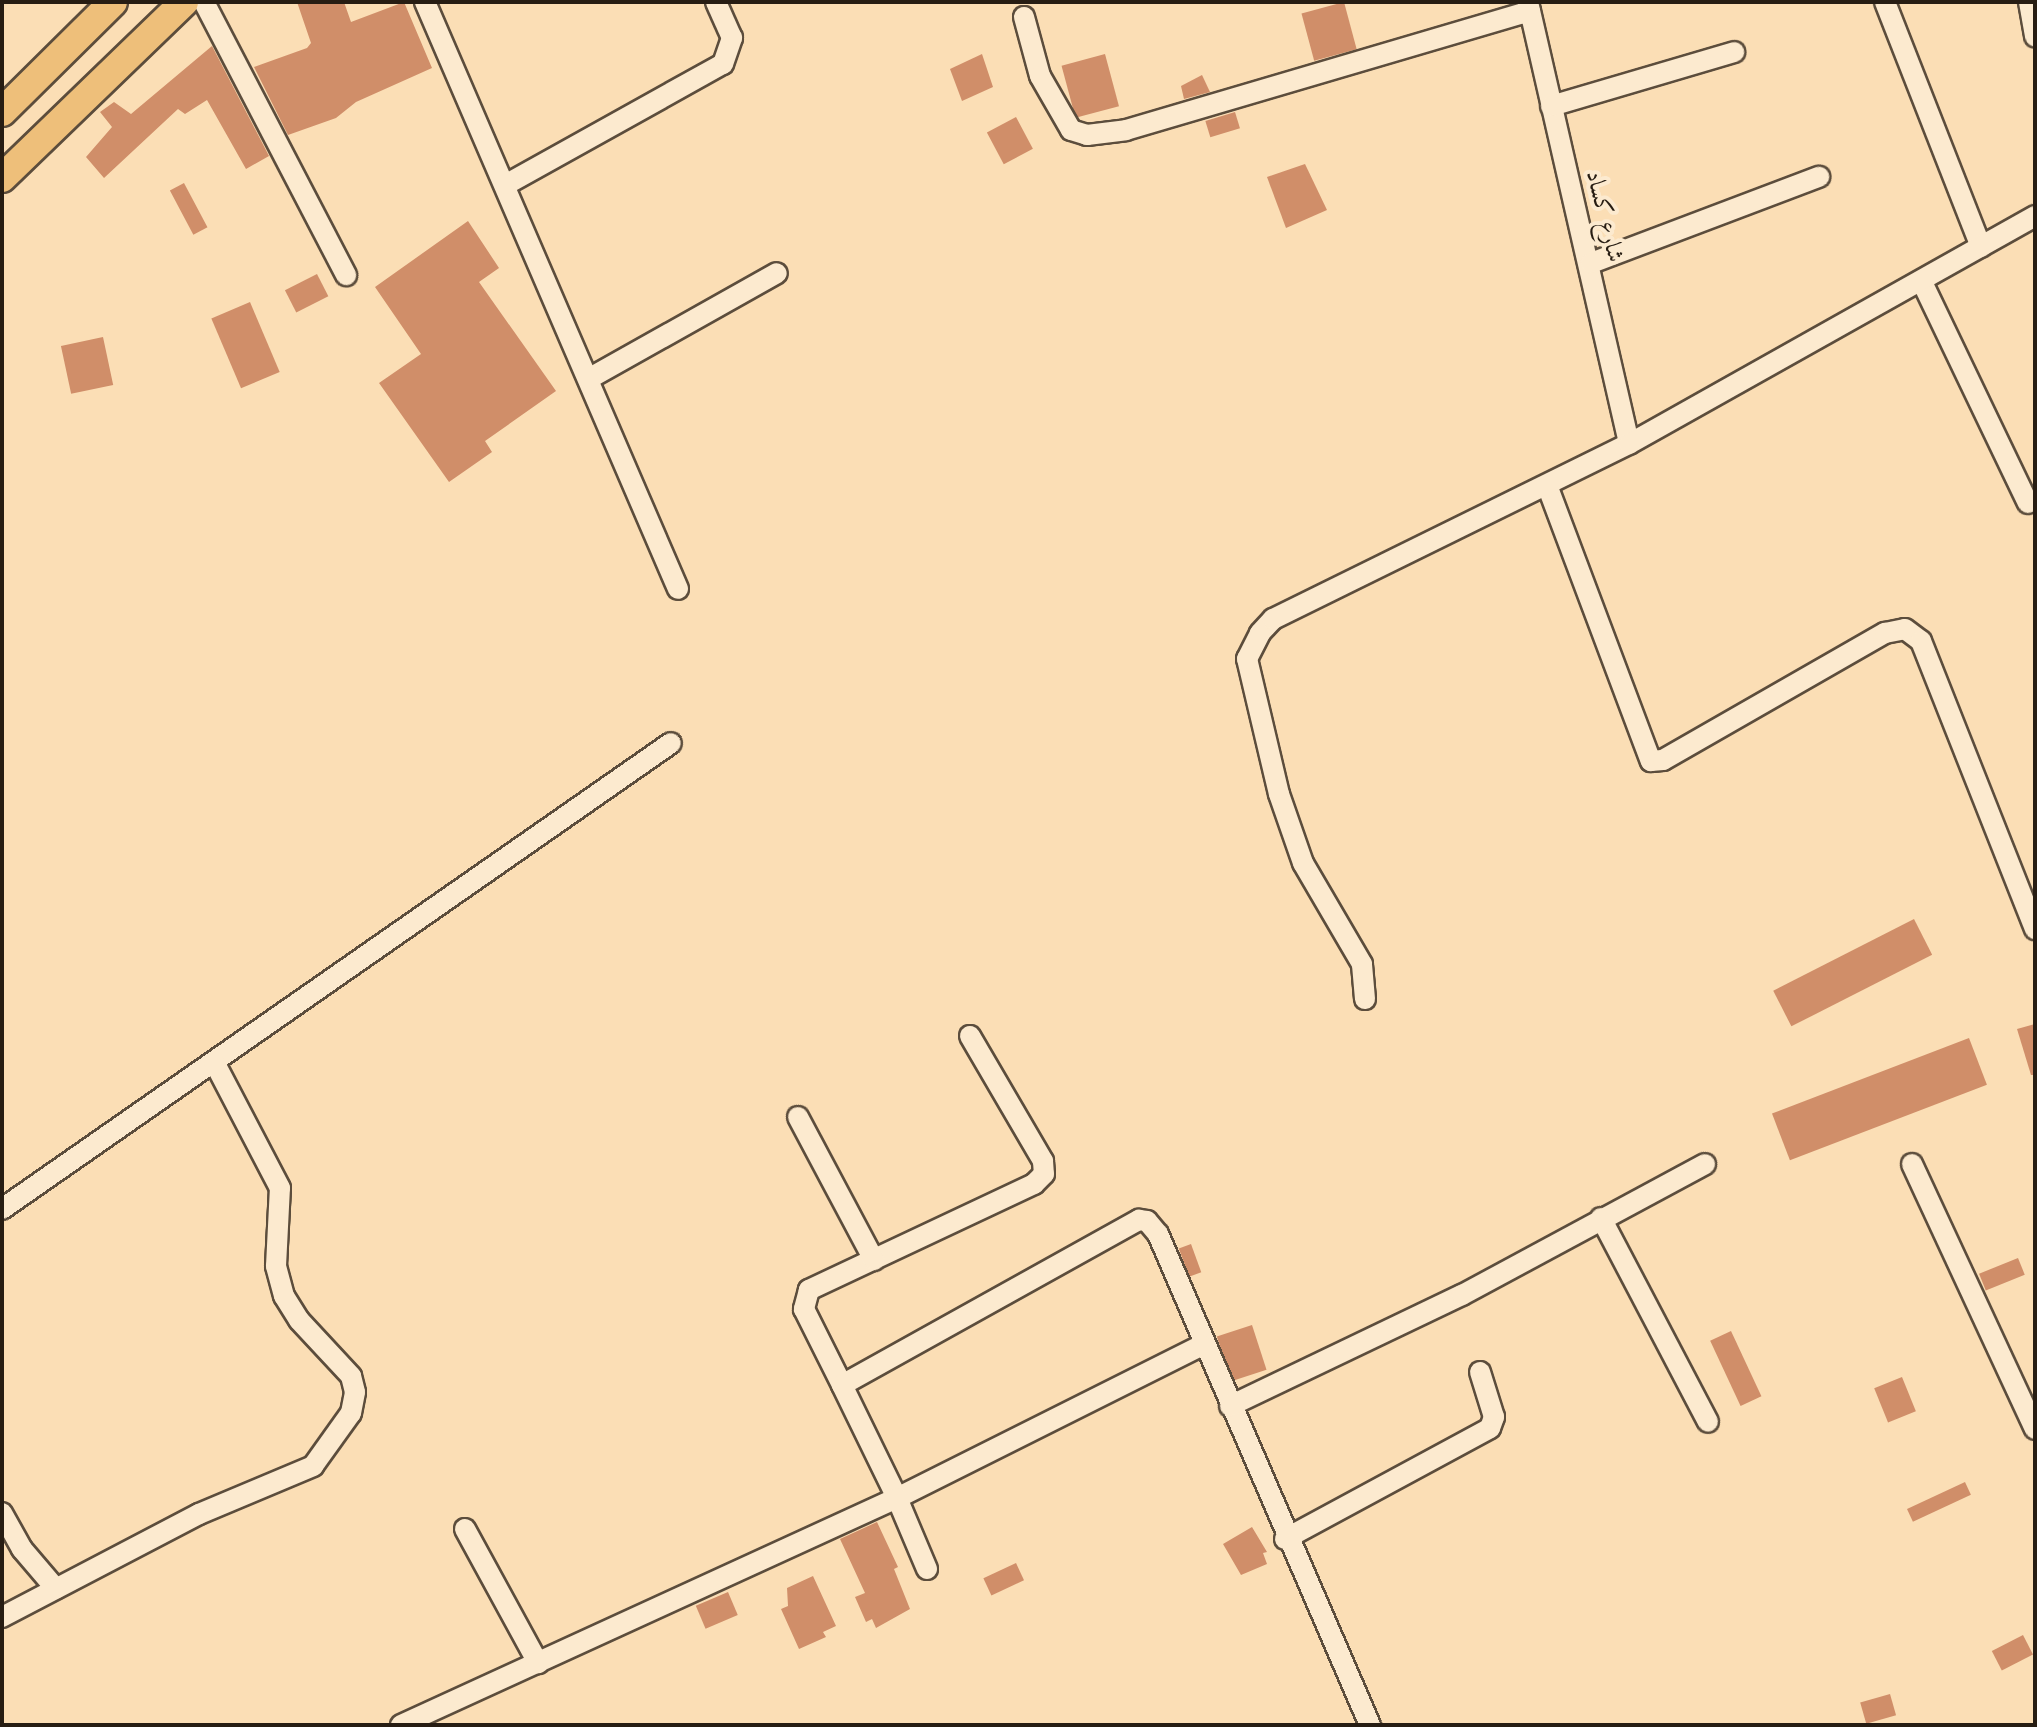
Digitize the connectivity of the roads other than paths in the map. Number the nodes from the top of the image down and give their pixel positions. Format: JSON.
{"nodes":[{"id":1,"x":113,"y":2,"type":"edge"},
{"id":2,"x":184,"y":2,"type":"edge"},
{"id":3,"x":204,"y":2,"type":"edge"},
{"id":4,"x":716,"y":2,"type":"edge"},
{"id":5,"x":1885,"y":2,"type":"edge"},
{"id":6,"x":2029,"y":2,"type":"edge"},
{"id":7,"x":430,"y":4,"type":"edge"},
{"id":8,"x":1529,"y":6,"type":"edge"},
{"id":9,"x":1024,"y":17,"type":"dead end"},
{"id":10,"x":2035,"y":36,"type":"edge"},
{"id":11,"x":1734,"y":52,"type":"dead end"},
{"id":12,"x":1551,"y":106,"type":"junction"},
{"id":13,"x":2,"y":112,"type":"edge"},
{"id":14,"x":1819,"y":177,"type":"dead end"},
{"id":15,"x":2,"y":178,"type":"edge"},
{"id":16,"x":507,"y":184,"type":"junction"},
{"id":17,"x":2035,"y":216,"type":"edge"},
{"id":18,"x":1981,"y":247,"type":"junction"},
{"id":19,"x":1591,"y":263,"type":"junction"},
{"id":20,"x":777,"y":273,"type":"dead end"},
{"id":21,"x":346,"y":275,"type":"dead end"},
{"id":22,"x":1922,"y":282,"type":"junction"},
{"id":23,"x":590,"y":378,"type":"junction"},
{"id":24,"x":1629,"y":444,"type":"junction"},
{"id":25,"x":1547,"y":485,"type":"junction"},
{"id":26,"x":2028,"y":503,"type":"dead end"},
{"id":27,"x":678,"y":589,"type":"dead end"},
{"id":28,"x":671,"y":743,"type":"dead end"},
{"id":29,"x":2035,"y":929,"type":"edge"},
{"id":30,"x":1365,"y":999,"type":"dead end"},
{"id":31,"x":970,"y":1036,"type":"dead end"},
{"id":32,"x":214,"y":1062,"type":"junction"},
{"id":33,"x":798,"y":1117,"type":"dead end"},
{"id":34,"x":1705,"y":1164,"type":"dead end"},
{"id":35,"x":1912,"y":1164,"type":"dead end"},
{"id":36,"x":2,"y":1209,"type":"edge"},
{"id":37,"x":1601,"y":1218,"type":"junction"},
{"id":38,"x":874,"y":1260,"type":"junction"},
{"id":39,"x":1202,"y":1345,"type":"junction"},
{"id":40,"x":1480,"y":1372,"type":"dead end"},
{"id":41,"x":842,"y":1385,"type":"junction"},
{"id":42,"x":1230,"y":1406,"type":"junction"},
{"id":43,"x":1708,"y":1422,"type":"dead end"},
{"id":44,"x":2035,"y":1429,"type":"edge"},
{"id":45,"x":897,"y":1498,"type":"junction"},
{"id":46,"x":2,"y":1513,"type":"edge"},
{"id":47,"x":465,"y":1529,"type":"dead end"},
{"id":48,"x":1285,"y":1539,"type":"junction"},
{"id":49,"x":927,"y":1569,"type":"dead end"},
{"id":50,"x":56,"y":1589,"type":"junction"},
{"id":51,"x":2,"y":1617,"type":"edge"},
{"id":52,"x":538,"y":1663,"type":"junction"},
{"id":53,"x":401,"y":1725,"type":"edge"},
{"id":54,"x":1370,"y":1725,"type":"edge"}],
"edges":[{"from":1,"to":13,"type":"highway"},
{"from":2,"to":15,"type":"highway"},
{"from":3,"to":21,"type":"street"},
{"from":4,"to":16,"type":"street"},
{"from":5,"to":18,"type":"street"},
{"from":6,"to":10,"type":"street"},
{"from":7,"to":16,"type":"street"},
{"from":8,"to":9,"type":"street"},
{"from":8,"to":12,"type":"street","name":"شارع كساد"},
{"from":11,"to":12,"type":"street"},
{"from":12,"to":19,"type":"street","name":"شارع كساد"},
{"from":14,"to":19,"type":"street"},
{"from":16,"to":23,"type":"street"},
{"from":17,"to":18,"type":"street"},
{"from":18,"to":22,"type":"street"},
{"from":19,"to":24,"type":"street","name":"شارع كساد"},
{"from":20,"to":23,"type":"street"},
{"from":22,"to":24,"type":"street"},
{"from":22,"to":26,"type":"street"},
{"from":23,"to":27,"type":"street"},
{"from":24,"to":25,"type":"street"},
{"from":25,"to":29,"type":"street"},
{"from":25,"to":30,"type":"street"},
{"from":28,"to":32,"type":"street"},
{"from":31,"to":38,"type":"street"},
{"from":32,"to":36,"type":"street"},
{"from":32,"to":50,"type":"street"},
{"from":33,"to":38,"type":"street"},
{"from":34,"to":37,"type":"street"},
{"from":35,"to":44,"type":"street"},
{"from":37,"to":42,"type":"street"},
{"from":37,"to":43,"type":"street"},
{"from":38,"to":41,"type":"street"},
{"from":39,"to":41,"type":"street"},
{"from":39,"to":42,"type":"street"},
{"from":39,"to":45,"type":"street"},
{"from":40,"to":48,"type":"street"},
{"from":41,"to":45,"type":"street"},
{"from":42,"to":48,"type":"street"},
{"from":45,"to":49,"type":"street"},
{"from":45,"to":52,"type":"street"},
{"from":46,"to":50,"type":"street"},
{"from":47,"to":52,"type":"street"},
{"from":48,"to":54,"type":"street"},
{"from":50,"to":51,"type":"street"},
{"from":52,"to":53,"type":"street"}]}
